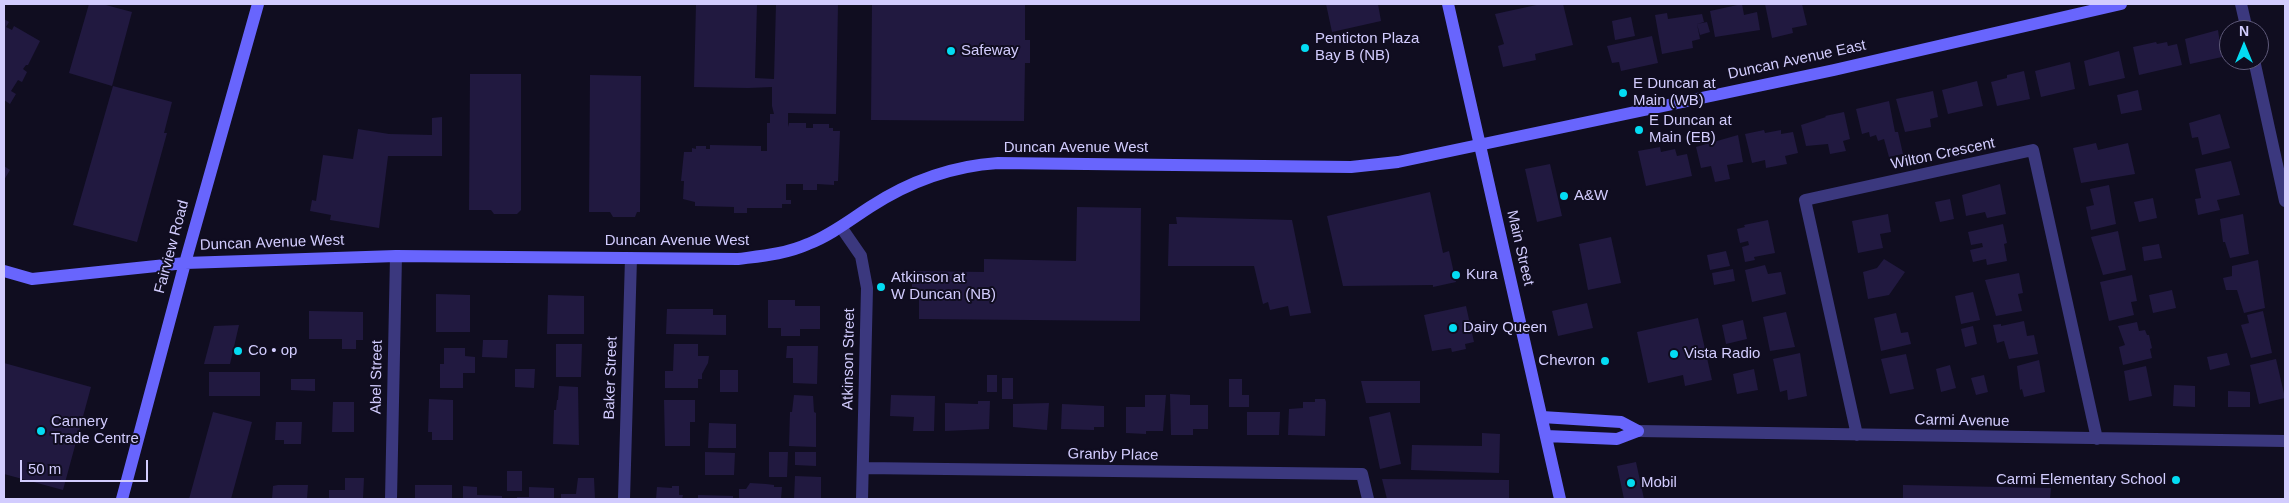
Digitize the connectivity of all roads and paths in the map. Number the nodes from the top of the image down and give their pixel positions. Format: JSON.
{"nodes":[{"id":1,"x":258,"y":4,"type":"edge"},
{"id":2,"x":1448,"y":4,"type":"edge"},
{"id":3,"x":2121,"y":4,"type":"edge"},
{"id":4,"x":2241,"y":4,"type":"edge"},
{"id":5,"x":2245,"y":20,"type":"edge"},
{"id":6,"x":2256,"y":70,"type":"edge"},
{"id":7,"x":1479,"y":145,"type":"junction"},
{"id":8,"x":2285,"y":201,"type":"edge"},
{"id":9,"x":841,"y":227,"type":"junction"},
{"id":10,"x":396,"y":256,"type":"junction"},
{"id":11,"x":631,"y":258,"type":"junction"},
{"id":12,"x":185,"y":262,"type":"junction"},
{"id":13,"x":4,"y":271,"type":"edge"},
{"id":14,"x":1542,"y":417,"type":"junction"},
{"id":15,"x":1638,"y":431,"type":"junction"},
{"id":16,"x":1857,"y":435,"type":"junction"},
{"id":17,"x":1546,"y":436,"type":"junction"},
{"id":18,"x":2097,"y":439,"type":"junction"},
{"id":19,"x":2285,"y":441,"type":"edge"},
{"id":20,"x":863,"y":468,"type":"junction"},
{"id":21,"x":122,"y":499,"type":"edge"},
{"id":22,"x":391,"y":499,"type":"edge"},
{"id":23,"x":624,"y":499,"type":"edge"},
{"id":24,"x":862,"y":499,"type":"edge"},
{"id":25,"x":1368,"y":499,"type":"edge"},
{"id":26,"x":1560,"y":499,"type":"edge"}],
"edges":[{"from":1,"to":12,"type":"street","name":"Fairview Road"},
{"from":2,"to":7,"type":"street","name":"Main Street"},
{"from":3,"to":7,"type":"street","name":"Duncan Avenue East"},
{"from":4,"to":5,"type":"street"},
{"from":6,"to":8,"type":"street"},
{"from":7,"to":9,"type":"street","name":"Duncan Avenue West"},
{"from":7,"to":14,"type":"street","name":"Main Street"},
{"from":9,"to":11,"type":"street","name":"Duncan Avenue West"},
{"from":9,"to":20,"type":"street","name":"Atkinson Street"},
{"from":10,"to":11,"type":"street","name":"Duncan Avenue West"},
{"from":10,"to":12,"type":"street","name":"Duncan Avenue West"},
{"from":10,"to":22,"type":"street","name":"Abel Street"},
{"from":11,"to":23,"type":"street","name":"Baker Street"},
{"from":12,"to":13,"type":"street","name":"Duncan Avenue West"},
{"from":12,"to":21,"type":"street","name":"Fairview Road"},
{"from":14,"to":15,"type":"street"},
{"from":14,"to":17,"type":"street","name":"Main Street"},
{"from":15,"to":16,"type":"street","name":"Carmi Avenue"},
{"from":15,"to":17,"type":"street"},
{"from":16,"to":18,"type":"street","name":"Carmi Avenue"},
{"from":16,"to":18,"type":"street","name":"Wilton Crescent"},
{"from":17,"to":26,"type":"street","name":"Main Street"},
{"from":18,"to":19,"type":"street","name":"Carmi Avenue"},
{"from":20,"to":24,"type":"street","name":"Atkinson Street"},
{"from":20,"to":25,"type":"street","name":"Granby Place"}]}
